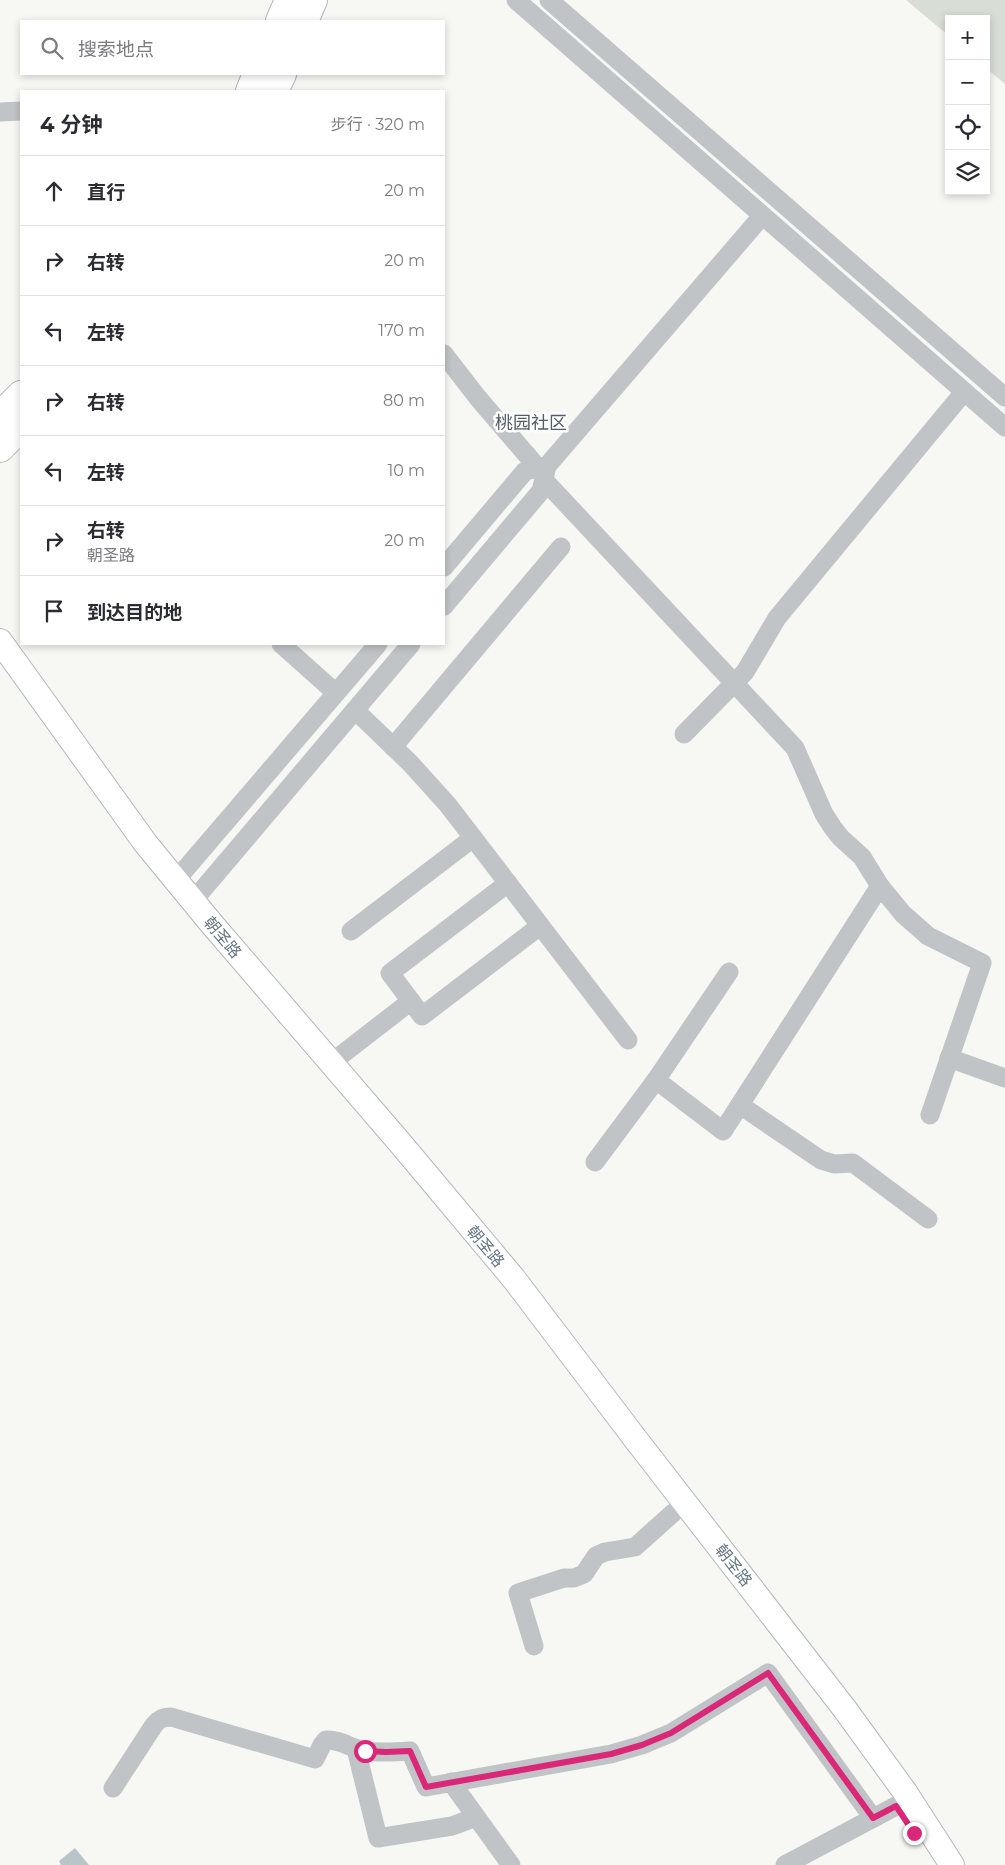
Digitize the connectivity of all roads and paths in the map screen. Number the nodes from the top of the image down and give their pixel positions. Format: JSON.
{"nodes":[{"id":1,"x":289,"y":0,"type":"edge"},
{"id":2,"x":313,"y":0,"type":"edge"},
{"id":3,"x":516,"y":0,"type":"edge"},
{"id":4,"x":549,"y":0,"type":"edge"},
{"id":5,"x":280,"y":20,"type":"edge"},
{"id":6,"x":304,"y":20,"type":"edge"},
{"id":7,"x":257,"y":75,"type":"edge"},
{"id":8,"x":282,"y":75,"type":"edge"},
{"id":9,"x":250,"y":90,"type":"edge"},
{"id":10,"x":274,"y":90,"type":"edge"},
{"id":11,"x":20,"y":111,"type":"edge"},
{"id":12,"x":0,"y":112,"type":"edge"},
{"id":13,"x":762,"y":216,"type":"junction"},
{"id":14,"x":445,"y":355,"type":"edge"},
{"id":15,"x":964,"y":392,"type":"junction"},
{"id":16,"x":20,"y":396,"type":"edge"},
{"id":17,"x":1005,"y":397,"type":"edge"},
{"id":18,"x":0,"y":416,"type":"edge"},
{"id":19,"x":20,"y":427,"type":"edge"},
{"id":20,"x":1005,"y":427,"type":"edge"},
{"id":21,"x":0,"y":448,"type":"edge"},
{"id":22,"x":543,"y":472,"type":"junction"},
{"id":23,"x":561,"y":546,"type":"dead end"},
{"id":24,"x":445,"y":566,"type":"edge"},
{"id":25,"x":445,"y":605,"type":"edge"},
{"id":26,"x":0,"y":641,"type":"edge"},
{"id":27,"x":282,"y":645,"type":"edge"},
{"id":28,"x":377,"y":645,"type":"edge"},
{"id":29,"x":411,"y":645,"type":"edge"},
{"id":30,"x":0,"y":667,"type":"edge"},
{"id":31,"x":734,"y":684,"type":"junction"},
{"id":32,"x":336,"y":693,"type":"junction"},
{"id":33,"x":355,"y":710,"type":"junction"},
{"id":34,"x":684,"y":734,"type":"dead end"},
{"id":35,"x":394,"y":747,"type":"junction"},
{"id":36,"x":473,"y":838,"type":"junction"},
{"id":37,"x":176,"y":880,"type":"junction"},
{"id":38,"x":508,"y":883,"type":"junction"},
{"id":39,"x":880,"y":886,"type":"junction"},
{"id":40,"x":192,"y":901,"type":"junction"},
{"id":41,"x":540,"y":926,"type":"junction"},
{"id":42,"x":351,"y":932,"type":"dead end"},
{"id":43,"x":729,"y":972,"type":"dead end"},
{"id":44,"x":411,"y":1002,"type":"junction"},
{"id":45,"x":628,"y":1040,"type":"dead end"},
{"id":46,"x":949,"y":1058,"type":"junction"},
{"id":47,"x":332,"y":1063,"type":"junction"},
{"id":48,"x":1005,"y":1078,"type":"edge"},
{"id":49,"x":656,"y":1080,"type":"junction"},
{"id":50,"x":740,"y":1105,"type":"junction"},
{"id":51,"x":930,"y":1114,"type":"dead end"},
{"id":52,"x":595,"y":1162,"type":"dead end"},
{"id":53,"x":928,"y":1219,"type":"dead end"},
{"id":54,"x":674,"y":1513,"type":"junction"},
{"id":55,"x":534,"y":1646,"type":"dead end"},
{"id":56,"x":356,"y":1749,"type":"junction"},
{"id":57,"x":451,"y":1782,"type":"junction"},
{"id":58,"x":113,"y":1788,"type":"dead end"},
{"id":59,"x":896,"y":1806,"type":"junction"},
{"id":60,"x":476,"y":1817,"type":"junction"},
{"id":61,"x":873,"y":1818,"type":"junction"},
{"id":62,"x":511,"y":1865,"type":"edge"},
{"id":63,"x":785,"y":1865,"type":"edge"},
{"id":64,"x":934,"y":1865,"type":"edge"},
{"id":65,"x":952,"y":1865,"type":"edge"}],
"edges":[{"from":1,"to":5,"type":"highway"},
{"from":2,"to":6,"type":"highway"},
{"from":3,"to":13,"type":"street"},
{"from":4,"to":17,"type":"street"},
{"from":7,"to":9,"type":"highway"},
{"from":8,"to":10,"type":"highway"},
{"from":11,"to":12,"type":"street"},
{"from":13,"to":15,"type":"street"},
{"from":13,"to":22,"type":"street"},
{"from":14,"to":22,"type":"street"},
{"from":15,"to":20,"type":"street"},
{"from":15,"to":31,"type":"street"},
{"from":16,"to":18,"type":"highway"},
{"from":19,"to":21,"type":"highway"},
{"from":22,"to":24,"type":"street"},
{"from":22,"to":25,"type":"street"},
{"from":22,"to":31,"type":"street"},
{"from":23,"to":35,"type":"street"},
{"from":26,"to":37,"type":"main road","name":"朝圣路"},
{"from":27,"to":32,"type":"street"},
{"from":28,"to":32,"type":"street"},
{"from":29,"to":33,"type":"street"},
{"from":30,"to":54,"type":"main road","name":"朝圣路"},
{"from":31,"to":34,"type":"street"},
{"from":31,"to":39,"type":"street"},
{"from":32,"to":37,"type":"street"},
{"from":33,"to":35,"type":"street"},
{"from":33,"to":40,"type":"street"},
{"from":35,"to":36,"type":"street"},
{"from":36,"to":38,"type":"street"},
{"from":36,"to":42,"type":"street"},
{"from":37,"to":40,"type":"main road","name":"朝圣路"},
{"from":38,"to":41,"type":"street"},
{"from":38,"to":44,"type":"street"},
{"from":39,"to":46,"type":"street"},
{"from":39,"to":50,"type":"street"},
{"from":40,"to":47,"type":"main road","name":"朝圣路"},
{"from":41,"to":44,"type":"street"},
{"from":41,"to":45,"type":"street"},
{"from":43,"to":49,"type":"street"},
{"from":44,"to":47,"type":"street"},
{"from":46,"to":48,"type":"street"},
{"from":46,"to":51,"type":"street"},
{"from":47,"to":65,"type":"main road","name":"朝圣路"},
{"from":49,"to":50,"type":"street"},
{"from":49,"to":52,"type":"street"},
{"from":50,"to":53,"type":"street"},
{"from":54,"to":55,"type":"street"},
{"from":54,"to":59,"type":"main road","name":"朝圣路"},
{"from":56,"to":57,"type":"street"},
{"from":56,"to":58,"type":"street"},
{"from":56,"to":60,"type":"street"},
{"from":57,"to":60,"type":"street"},
{"from":57,"to":61,"type":"street"},
{"from":59,"to":61,"type":"street"},
{"from":59,"to":64,"type":"main road","name":"朝圣路"},
{"from":60,"to":62,"type":"street"},
{"from":61,"to":63,"type":"street"}]}
